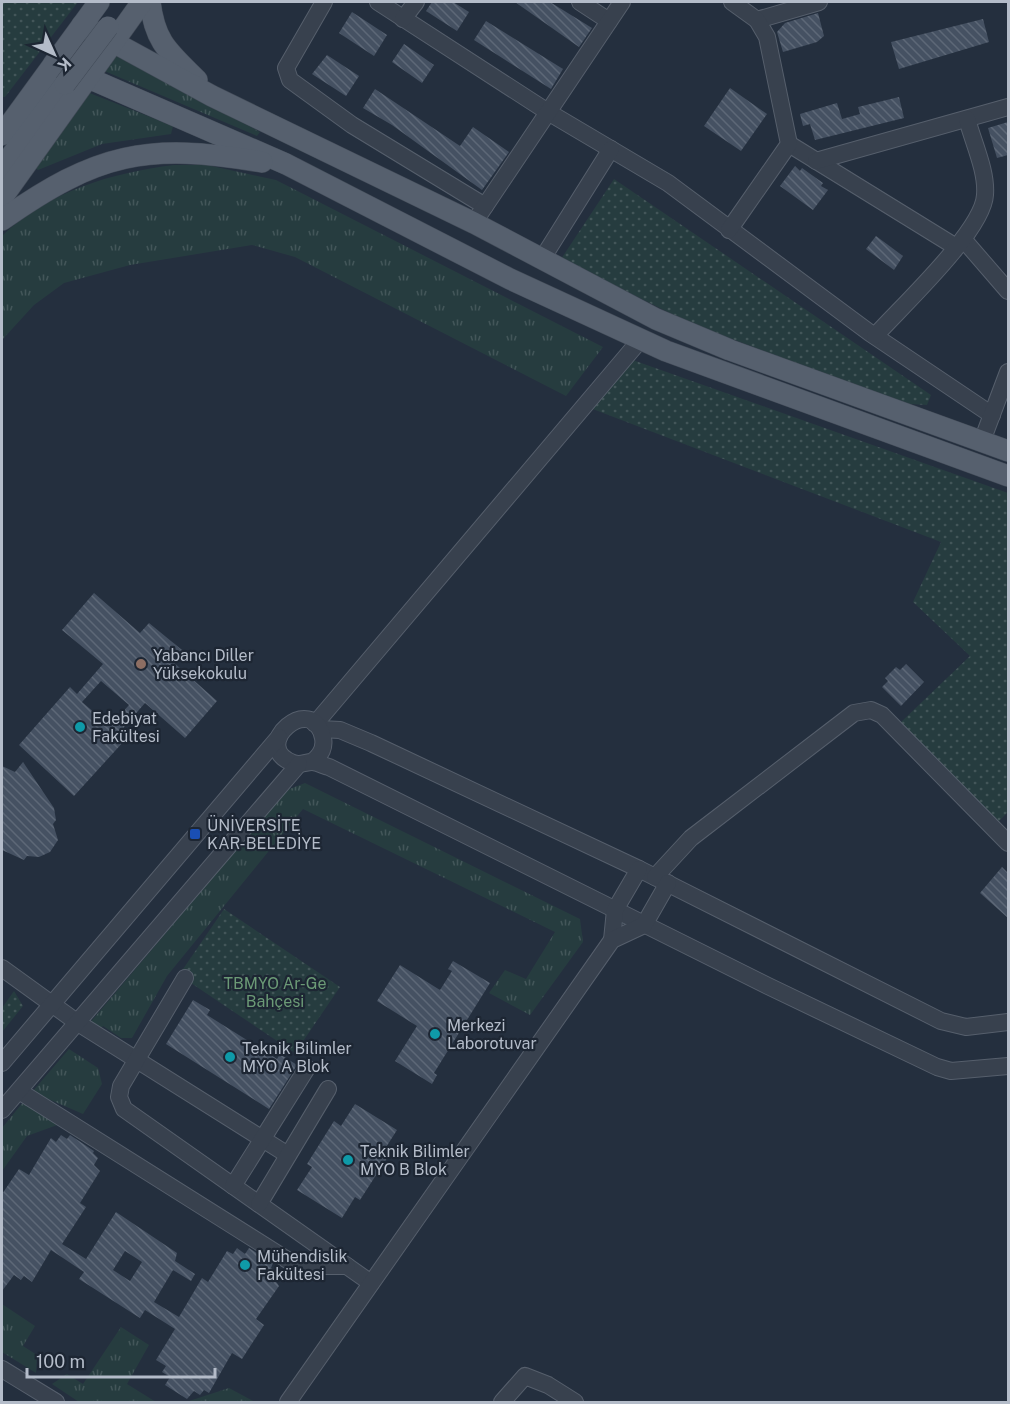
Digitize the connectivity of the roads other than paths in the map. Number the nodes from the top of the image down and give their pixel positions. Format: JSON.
{"nodes":[{"id":1,"x":99,"y":2,"type":"edge"},
{"id":2,"x":126,"y":2,"type":"edge"},
{"id":3,"x":142,"y":2,"type":"edge"},
{"id":4,"x":150,"y":2,"type":"edge"},
{"id":5,"x":324,"y":2,"type":"edge"},
{"id":6,"x":378,"y":2,"type":"edge"},
{"id":7,"x":416,"y":2,"type":"edge"},
{"id":8,"x":580,"y":2,"type":"edge"},
{"id":9,"x":622,"y":2,"type":"edge"},
{"id":10,"x":732,"y":2,"type":"edge"},
{"id":11,"x":819,"y":2,"type":"edge"},
{"id":12,"x":403,"y":19,"type":"junction"},
{"id":13,"x":757,"y":20,"type":"junction"},
{"id":14,"x":609,"y":21,"type":"junction"},
{"id":15,"x":82,"y":25,"type":"junction"},
{"id":16,"x":111,"y":35,"type":"junction"},
{"id":17,"x":54,"y":63,"type":"junction"},
{"id":18,"x":87,"y":79,"type":"junction"},
{"id":19,"x":212,"y":96,"type":"junction"},
{"id":20,"x":1008,"y":107,"type":"edge"},
{"id":21,"x":548,"y":112,"type":"junction"},
{"id":22,"x":966,"y":119,"type":"junction"},
{"id":23,"x":2,"y":135,"type":"edge"},
{"id":24,"x":789,"y":144,"type":"junction"},
{"id":25,"x":611,"y":149,"type":"junction"},
{"id":26,"x":816,"y":161,"type":"junction"},
{"id":27,"x":2,"y":168,"type":"edge"},
{"id":28,"x":293,"y":168,"type":"junction"},
{"id":29,"x":2,"y":198,"type":"edge"},
{"id":30,"x":480,"y":215,"type":"junction"},
{"id":31,"x":2,"y":220,"type":"edge"},
{"id":32,"x":729,"y":230,"type":"junction"},
{"id":33,"x":959,"y":243,"type":"junction"},
{"id":34,"x":542,"y":259,"type":"junction"},
{"id":35,"x":1008,"y":291,"type":"edge"},
{"id":36,"x":875,"y":336,"type":"junction"},
{"id":37,"x":640,"y":339,"type":"junction"},
{"id":38,"x":1008,"y":372,"type":"edge"},
{"id":39,"x":992,"y":415,"type":"junction"},
{"id":40,"x":982,"y":441,"type":"junction"},
{"id":41,"x":1008,"y":451,"type":"edge"},
{"id":42,"x":1008,"y":476,"type":"edge"},
{"id":43,"x":317,"y":727,"type":"junction"},
{"id":44,"x":279,"y":737,"type":"junction"},
{"id":45,"x":305,"y":763,"type":"junction"},
{"id":46,"x":1008,"y":843,"type":"edge"},
{"id":47,"x":639,"y":868,"type":"junction"},
{"id":48,"x":662,"y":880,"type":"junction"},
{"id":49,"x":615,"y":910,"type":"junction"},
{"id":50,"x":644,"y":925,"type":"junction"},
{"id":51,"x":612,"y":940,"type":"junction"},
{"id":52,"x":2,"y":968,"type":"edge"},
{"id":53,"x":185,"y":978,"type":"dead end"},
{"id":54,"x":50,"y":1004,"type":"junction"},
{"id":55,"x":1008,"y":1022,"type":"edge"},
{"id":56,"x":78,"y":1023,"type":"junction"},
{"id":57,"x":137,"y":1060,"type":"junction"},
{"id":58,"x":2,"y":1063,"type":"edge"},
{"id":59,"x":1008,"y":1066,"type":"edge"},
{"id":60,"x":307,"y":1068,"type":"dead end"},
{"id":61,"x":328,"y":1089,"type":"dead end"},
{"id":62,"x":19,"y":1091,"type":"junction"},
{"id":63,"x":2,"y":1110,"type":"edge"},
{"id":64,"x":263,"y":1139,"type":"junction"},
{"id":65,"x":288,"y":1155,"type":"junction"},
{"id":66,"x":233,"y":1186,"type":"junction"},
{"id":67,"x":259,"y":1204,"type":"junction"},
{"id":68,"x":347,"y":1266,"type":"junction"},
{"id":69,"x":371,"y":1283,"type":"junction"},
{"id":70,"x":2,"y":1369,"type":"edge"},
{"id":71,"x":56,"y":1402,"type":"edge"},
{"id":72,"x":288,"y":1402,"type":"edge"},
{"id":73,"x":502,"y":1402,"type":"edge"},
{"id":74,"x":575,"y":1402,"type":"edge"}],
"edges":[{"from":1,"to":15,"type":"main road"},
{"from":2,"to":16,"type":"main road"},
{"from":3,"to":16,"type":"main road"},
{"from":4,"to":19,"type":"main road"},
{"from":5,"to":30,"type":"street"},
{"from":6,"to":12,"type":"street"},
{"from":7,"to":12,"type":"street"},
{"from":8,"to":14,"type":"street"},
{"from":9,"to":14,"type":"street"},
{"from":10,"to":13,"type":"street"},
{"from":11,"to":13,"type":"street"},
{"from":12,"to":21,"type":"street"},
{"from":13,"to":24,"type":"street"},
{"from":14,"to":21,"type":"street"},
{"from":15,"to":16,"type":"main road"},
{"from":15,"to":17,"type":"main road"},
{"from":16,"to":18,"type":"main road"},
{"from":16,"to":19,"type":"main road"},
{"from":16,"to":27,"type":"main road","bridge":true},
{"from":17,"to":18,"type":"main road"},
{"from":17,"to":23,"type":"main road"},
{"from":18,"to":28,"type":"main road"},
{"from":18,"to":29,"type":"main road"},
{"from":19,"to":30,"type":"main road"},
{"from":20,"to":22,"type":"street"},
{"from":21,"to":25,"type":"street"},
{"from":21,"to":30,"type":"street"},
{"from":22,"to":26,"type":"street"},
{"from":22,"to":33,"type":"street"},
{"from":24,"to":26,"type":"street"},
{"from":24,"to":32,"type":"street"},
{"from":25,"to":32,"type":"street"},
{"from":25,"to":34,"type":"street"},
{"from":26,"to":33,"type":"street"},
{"from":28,"to":31,"type":"main road"},
{"from":28,"to":37,"type":"main road"},
{"from":30,"to":34,"type":"main road"},
{"from":32,"to":36,"type":"street"},
{"from":33,"to":35,"type":"street"},
{"from":33,"to":36,"type":"street"},
{"from":34,"to":40,"type":"main road"},
{"from":36,"to":39,"type":"street"},
{"from":37,"to":42,"type":"main road"},
{"from":37,"to":43,"type":"street"},
{"from":38,"to":39,"type":"street"},
{"from":39,"to":40,"type":"street"},
{"from":40,"to":41,"type":"main road"},
{"from":43,"to":44,"type":"street"},
{"from":43,"to":45,"type":"street"},
{"from":43,"to":47,"type":"street"},
{"from":44,"to":45,"type":"street"},
{"from":44,"to":54,"type":"street"},
{"from":45,"to":49,"type":"street"},
{"from":45,"to":56,"type":"street"},
{"from":46,"to":48,"type":"street"},
{"from":47,"to":48,"type":"street"},
{"from":47,"to":49,"type":"street"},
{"from":48,"to":50,"type":"street"},
{"from":48,"to":55,"type":"street"},
{"from":49,"to":50,"type":"street"},
{"from":49,"to":51,"type":"street"},
{"from":50,"to":51,"type":"street"},
{"from":50,"to":59,"type":"street"},
{"from":51,"to":69,"type":"street"},
{"from":52,"to":54,"type":"street"},
{"from":53,"to":57,"type":"street"},
{"from":54,"to":56,"type":"street"},
{"from":54,"to":58,"type":"street"},
{"from":56,"to":57,"type":"street"},
{"from":56,"to":62,"type":"street"},
{"from":57,"to":64,"type":"street"},
{"from":57,"to":66,"type":"street"},
{"from":60,"to":64,"type":"street"},
{"from":61,"to":65,"type":"street"},
{"from":62,"to":63,"type":"street"},
{"from":62,"to":68,"type":"street"},
{"from":64,"to":65,"type":"street"},
{"from":64,"to":66,"type":"street"},
{"from":65,"to":67,"type":"street"},
{"from":66,"to":67,"type":"street"},
{"from":67,"to":68,"type":"street"},
{"from":68,"to":69,"type":"street"},
{"from":69,"to":72,"type":"street"},
{"from":70,"to":71,"type":"street"},
{"from":73,"to":74,"type":"street"}]}
